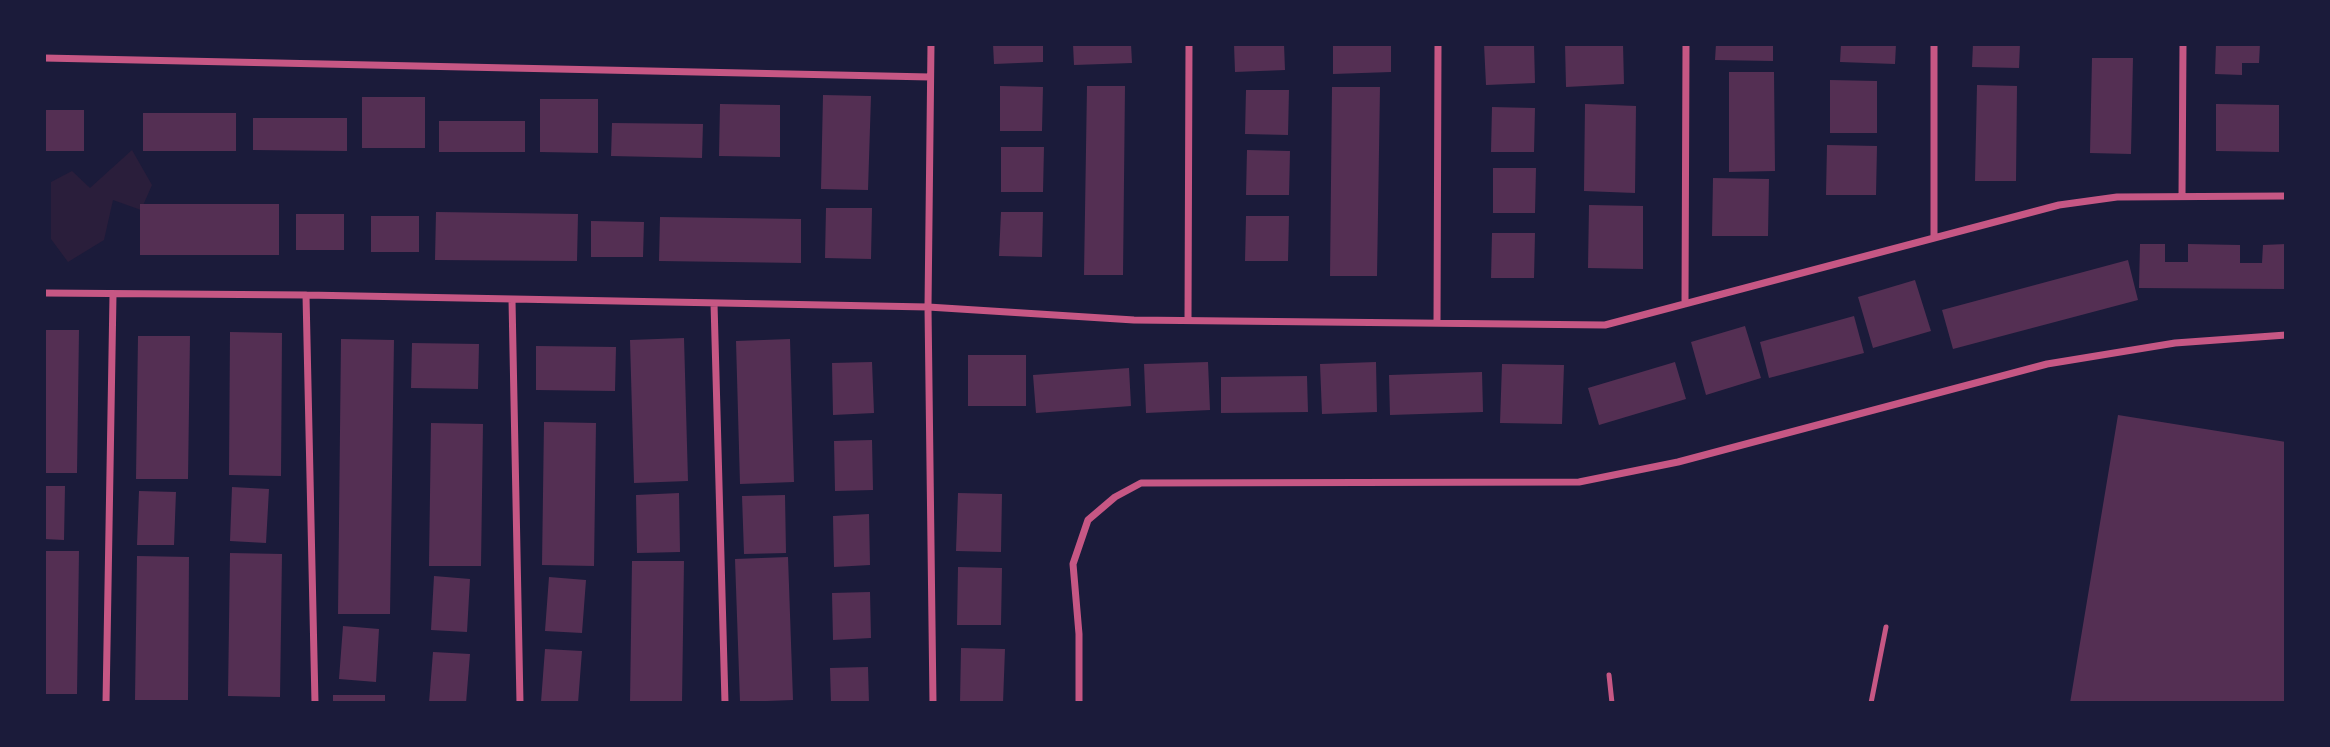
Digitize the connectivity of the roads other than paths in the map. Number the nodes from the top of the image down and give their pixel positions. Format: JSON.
{"nodes":[{"id":1,"x":931,"y":44,"type":"edge"},
{"id":2,"x":1189,"y":44,"type":"edge"},
{"id":3,"x":1438,"y":44,"type":"edge"},
{"id":4,"x":1686,"y":44,"type":"edge"},
{"id":5,"x":1934,"y":44,"type":"edge"},
{"id":6,"x":2183,"y":44,"type":"edge"},
{"id":7,"x":44,"y":58,"type":"edge"},
{"id":8,"x":930,"y":77,"type":"junction"},
{"id":9,"x":2182,"y":195,"type":"junction"},
{"id":10,"x":2286,"y":195,"type":"edge"},
{"id":11,"x":1934,"y":238,"type":"junction"},
{"id":12,"x":44,"y":293,"type":"edge"},
{"id":13,"x":113,"y":295,"type":"junction"},
{"id":14,"x":306,"y":295,"type":"junction"},
{"id":15,"x":512,"y":300,"type":"junction"},
{"id":16,"x":714,"y":303,"type":"junction"},
{"id":17,"x":1685,"y":304,"type":"junction"},
{"id":18,"x":928,"y":307,"type":"junction"},
{"id":19,"x":1188,"y":320,"type":"junction"},
{"id":20,"x":1437,"y":323,"type":"junction"},
{"id":21,"x":2286,"y":335,"type":"edge"},
{"id":22,"x":1886,"y":627,"type":"dead end"},
{"id":23,"x":1609,"y":675,"type":"dead end"},
{"id":24,"x":106,"y":703,"type":"edge"},
{"id":25,"x":315,"y":703,"type":"edge"},
{"id":26,"x":520,"y":703,"type":"edge"},
{"id":27,"x":725,"y":703,"type":"edge"},
{"id":28,"x":933,"y":703,"type":"edge"},
{"id":29,"x":1079,"y":703,"type":"edge"},
{"id":30,"x":1612,"y":703,"type":"edge"},
{"id":31,"x":1871,"y":703,"type":"edge"}],
"edges":[{"from":1,"to":8,"type":"street"},
{"from":2,"to":19,"type":"street"},
{"from":3,"to":20,"type":"street"},
{"from":4,"to":17,"type":"street"},
{"from":5,"to":11,"type":"street"},
{"from":6,"to":9,"type":"street"},
{"from":7,"to":8,"type":"street"},
{"from":8,"to":18,"type":"street"},
{"from":9,"to":10,"type":"street"},
{"from":9,"to":11,"type":"street"},
{"from":11,"to":17,"type":"street"},
{"from":12,"to":13,"type":"street"},
{"from":13,"to":14,"type":"street"},
{"from":13,"to":24,"type":"street"},
{"from":14,"to":15,"type":"street"},
{"from":14,"to":25,"type":"street"},
{"from":15,"to":16,"type":"street"},
{"from":15,"to":26,"type":"street"},
{"from":16,"to":18,"type":"street"},
{"from":16,"to":27,"type":"street"},
{"from":17,"to":20,"type":"street"},
{"from":18,"to":19,"type":"street"},
{"from":18,"to":28,"type":"street"},
{"from":19,"to":20,"type":"street"},
{"from":21,"to":29,"type":"street"},
{"from":22,"to":31,"type":"lane"},
{"from":23,"to":30,"type":"lane"}]}
